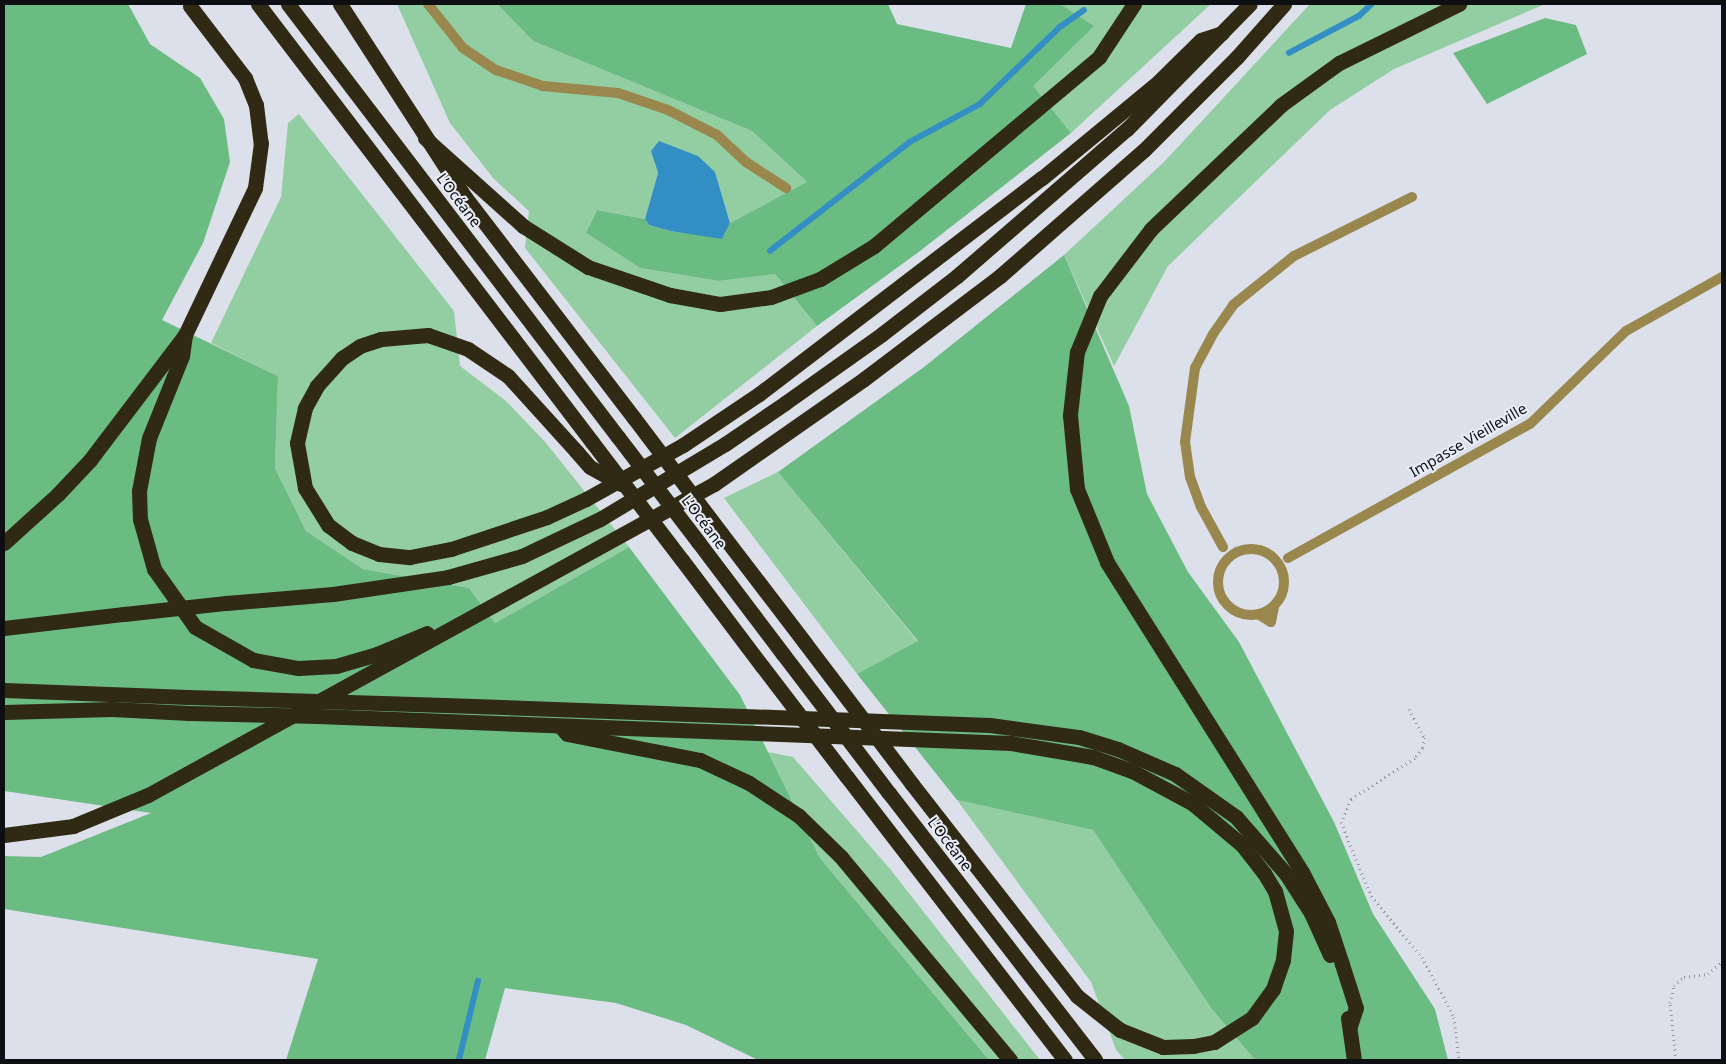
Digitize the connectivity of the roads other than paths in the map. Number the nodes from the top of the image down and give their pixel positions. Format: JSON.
{"nodes":[{"id":1,"x":258,"y":4,"type":"edge"},
{"id":2,"x":288,"y":4,"type":"edge"},
{"id":3,"x":340,"y":4,"type":"edge"},
{"id":4,"x":428,"y":4,"type":"edge"},
{"id":5,"x":1134,"y":4,"type":"edge"},
{"id":6,"x":1250,"y":4,"type":"edge"},
{"id":7,"x":1284,"y":4,"type":"edge"},
{"id":8,"x":1459,"y":4,"type":"edge"},
{"id":9,"x":190,"y":6,"type":"dead end"},
{"id":10,"x":1222,"y":33,"type":"junction"},
{"id":11,"x":425,"y":138,"type":"junction"},
{"id":12,"x":786,"y":188,"type":"dead end"},
{"id":13,"x":1412,"y":197,"type":"dead end"},
{"id":14,"x":1722,"y":277,"type":"edge"},
{"id":15,"x":185,"y":335,"type":"junction"},
{"id":16,"x":626,"y":487,"type":"junction"},
{"id":17,"x":4,"y":543,"type":"edge"},
{"id":18,"x":1223,"y":547,"type":"junction"},
{"id":19,"x":1236,"y":551,"type":"junction"},
{"id":20,"x":1272,"y":556,"type":"junction"},
{"id":21,"x":1288,"y":558,"type":"junction"},
{"id":22,"x":1222,"y":564,"type":"junction"},
{"id":23,"x":1283,"y":573,"type":"junction"},
{"id":24,"x":4,"y":628,"type":"edge"},
{"id":25,"x":446,"y":632,"type":"junction"},
{"id":26,"x":4,"y":690,"type":"edge"},
{"id":27,"x":4,"y":712,"type":"edge"},
{"id":28,"x":558,"y":724,"type":"junction"},
{"id":29,"x":4,"y":835,"type":"edge"},
{"id":30,"x":1350,"y":1026,"type":"junction"},
{"id":31,"x":1010,"y":1060,"type":"edge"},
{"id":32,"x":1065,"y":1060,"type":"edge"},
{"id":33,"x":1095,"y":1060,"type":"edge"},
{"id":34,"x":1354,"y":1060,"type":"edge"}],
"edges":[{"from":1,"to":16,"type":"highway","bridge":true},
{"from":2,"to":33,"type":"highway","name":"L’Océane","bridge":true},
{"from":3,"to":11,"type":"highway"},
{"from":4,"to":12,"type":"lane"},
{"from":5,"to":11,"type":"highway"},
{"from":6,"to":10,"type":"highway"},
{"from":7,"to":25,"type":"highway"},
{"from":8,"to":30,"type":"highway"},
{"from":9,"to":15,"type":"highway"},
{"from":10,"to":16,"type":"highway","bridge":true},
{"from":10,"to":24,"type":"highway","bridge":true},
{"from":11,"to":28,"type":"highway","bridge":true},
{"from":13,"to":18,"type":"lane"},
{"from":14,"to":21,"type":"lane","name":"Impasse Vieilleville"},
{"from":15,"to":17,"type":"highway"},
{"from":15,"to":25,"type":"highway"},
{"from":16,"to":32,"type":"highway","bridge":true},
{"from":18,"to":19,"type":"lane"},
{"from":18,"to":22,"type":"lane"},
{"from":19,"to":20,"type":"lane"},
{"from":19,"to":22,"type":"lane"},
{"from":20,"to":21,"type":"lane"},
{"from":20,"to":23,"type":"lane"},
{"from":21,"to":23,"type":"lane"},
{"from":22,"to":23,"type":"lane"},
{"from":25,"to":29,"type":"highway"},
{"from":26,"to":30,"type":"highway","bridge":true},
{"from":27,"to":28,"type":"highway","bridge":true},
{"from":28,"to":31,"type":"highway"},
{"from":30,"to":34,"type":"highway"}]}
